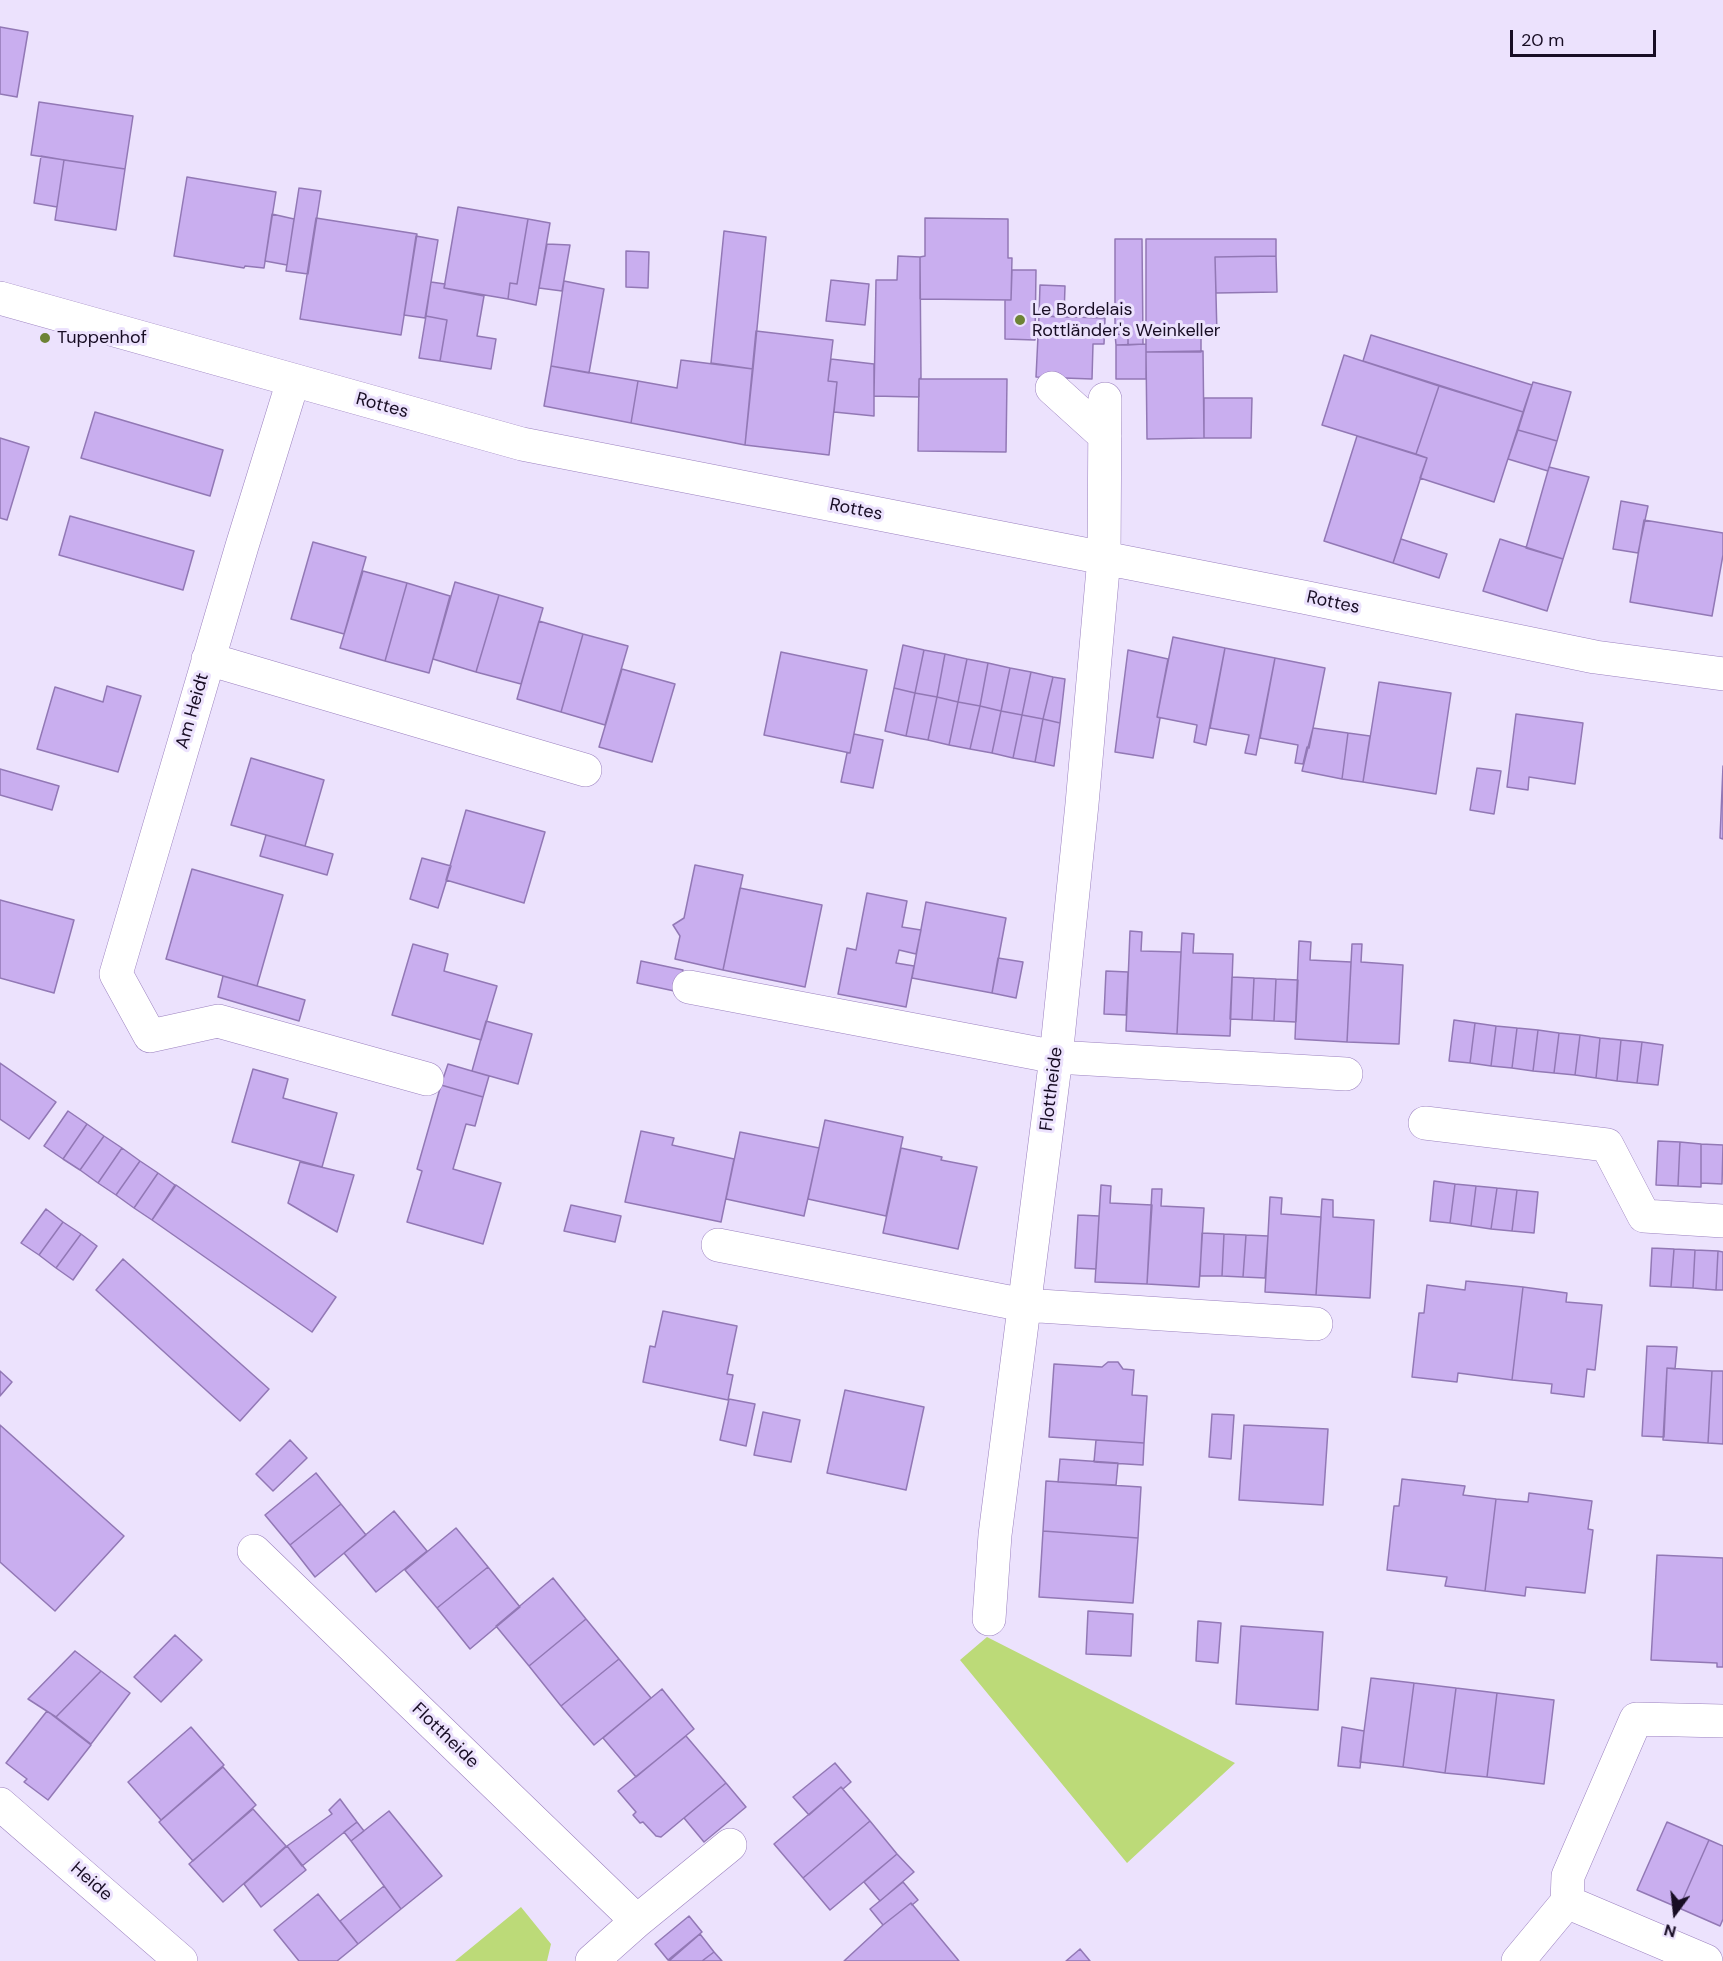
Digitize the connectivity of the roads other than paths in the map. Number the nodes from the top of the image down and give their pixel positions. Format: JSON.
{"nodes":[{"id":1,"x":0,"y":298,"type":"edge"},
{"id":2,"x":293,"y":381,"type":"junction"},
{"id":3,"x":1052,"y":388,"type":"dead end"},
{"id":4,"x":1105,"y":399,"type":"dead end"},
{"id":5,"x":1105,"y":436,"type":"junction"},
{"id":6,"x":1104,"y":558,"type":"junction"},
{"id":7,"x":208,"y":659,"type":"junction"},
{"id":8,"x":1723,"y":674,"type":"edge"},
{"id":9,"x":585,"y":770,"type":"dead end"},
{"id":10,"x":689,"y":987,"type":"dead end"},
{"id":11,"x":1056,"y":1056,"type":"junction"},
{"id":12,"x":1346,"y":1074,"type":"dead end"},
{"id":13,"x":427,"y":1079,"type":"dead end"},
{"id":14,"x":1425,"y":1123,"type":"dead end"},
{"id":15,"x":1723,"y":1221,"type":"edge"},
{"id":16,"x":718,"y":1245,"type":"dead end"},
{"id":17,"x":1024,"y":1305,"type":"junction"},
{"id":18,"x":1316,"y":1324,"type":"dead end"},
{"id":19,"x":254,"y":1551,"type":"dead end"},
{"id":20,"x":989,"y":1619,"type":"dead end"},
{"id":21,"x":1723,"y":1721,"type":"edge"},
{"id":22,"x":0,"y":1804,"type":"edge"},
{"id":23,"x":730,"y":1845,"type":"dead end"},
{"id":24,"x":1567,"y":1902,"type":"junction"},
{"id":25,"x":637,"y":1921,"type":"junction"},
{"id":26,"x":181,"y":1961,"type":"edge"},
{"id":27,"x":592,"y":1961,"type":"edge"},
{"id":28,"x":1518,"y":1961,"type":"edge"},
{"id":29,"x":1706,"y":1961,"type":"edge"}],
"edges":[{"from":1,"to":2,"type":"street","name":"Rottes"},
{"from":2,"to":6,"type":"street","name":"Rottes"},
{"from":2,"to":7,"type":"street","name":"Am Heidt"},
{"from":3,"to":5,"type":"street"},
{"from":4,"to":5,"type":"street","name":"Flottheide"},
{"from":5,"to":6,"type":"street","name":"Flottheide"},
{"from":6,"to":8,"type":"street","name":"Rottes"},
{"from":6,"to":11,"type":"street","name":"Flottheide"},
{"from":7,"to":9,"type":"street"},
{"from":7,"to":13,"type":"street","name":"Am Heidt"},
{"from":10,"to":11,"type":"street"},
{"from":11,"to":12,"type":"street"},
{"from":11,"to":17,"type":"street","name":"Flottheide"},
{"from":14,"to":15,"type":"street"},
{"from":16,"to":17,"type":"street"},
{"from":17,"to":18,"type":"street"},
{"from":17,"to":20,"type":"street","name":"Flottheide"},
{"from":19,"to":25,"type":"street","name":"Flottheide"},
{"from":21,"to":24,"type":"street"},
{"from":22,"to":26,"type":"street","name":"Heide"},
{"from":23,"to":25,"type":"street"},
{"from":24,"to":28,"type":"street"},
{"from":24,"to":29,"type":"street"},
{"from":25,"to":27,"type":"street"}]}
